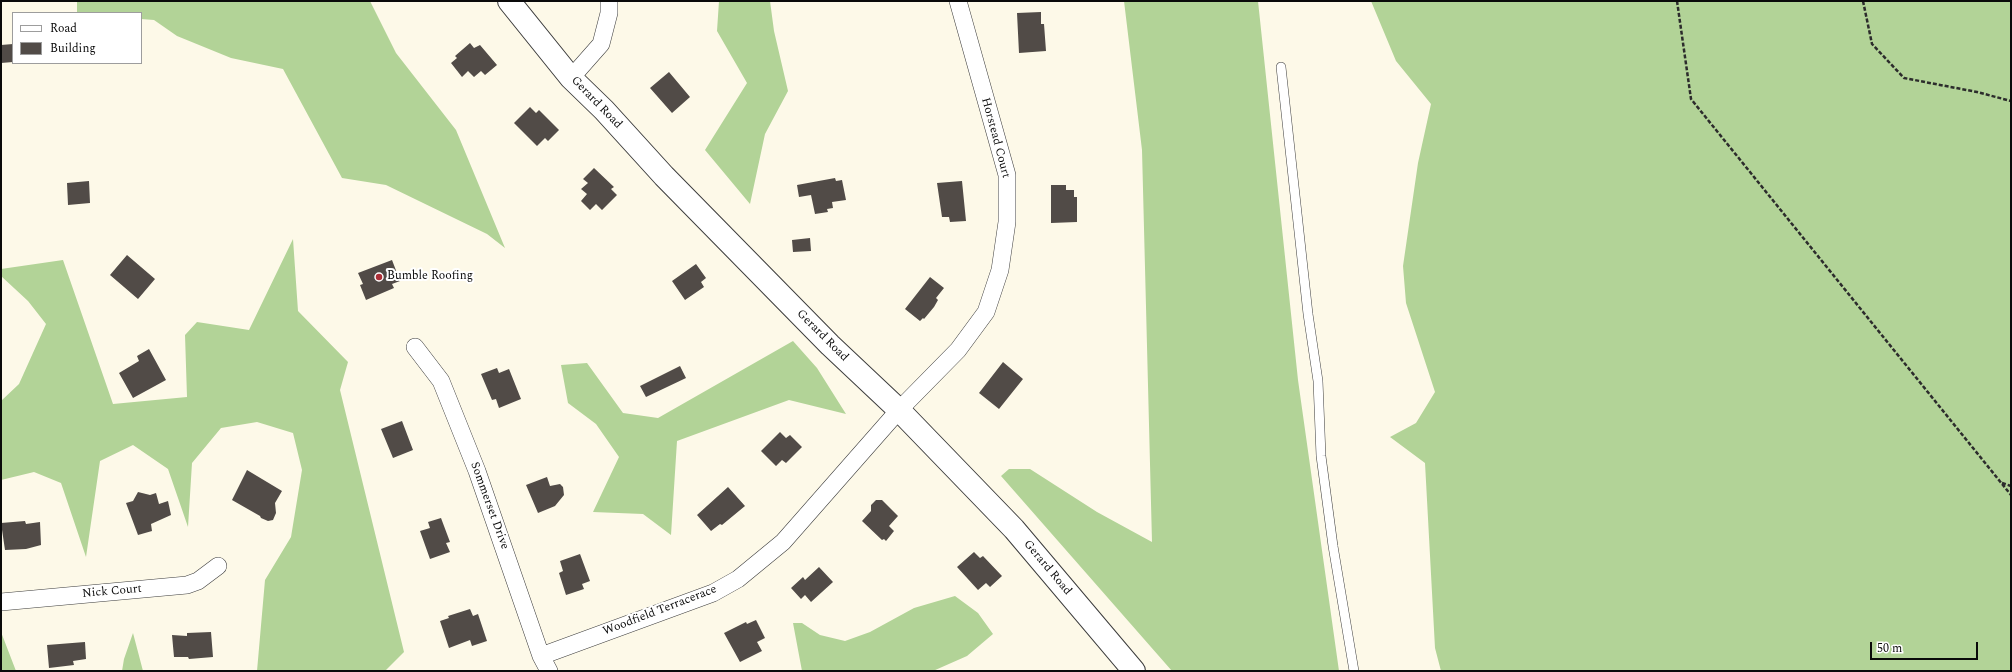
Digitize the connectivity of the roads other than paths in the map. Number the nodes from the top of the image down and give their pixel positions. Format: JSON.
{"nodes":[{"id":1,"x":509,"y":1,"type":"edge"},
{"id":2,"x":609,"y":1,"type":"edge"},
{"id":3,"x":958,"y":1,"type":"edge"},
{"id":4,"x":1281,"y":67,"type":"dead end"},
{"id":5,"x":571,"y":78,"type":"junction"},
{"id":6,"x":414,"y":347,"type":"dead end"},
{"id":7,"x":899,"y":410,"type":"junction"},
{"id":8,"x":218,"y":566,"type":"dead end"},
{"id":9,"x":1,"y":602,"type":"edge"},
{"id":10,"x":541,"y":656,"type":"junction"},
{"id":11,"x":1126,"y":668,"type":"edge"},
{"id":12,"x":549,"y":671,"type":"edge"},
{"id":13,"x":1354,"y":671,"type":"edge"}],
"edges":[{"from":1,"to":5,"type":"street","name":"Gerard Road"},
{"from":2,"to":5,"type":"street"},
{"from":3,"to":7,"type":"street","name":"Horstead Court"},
{"from":4,"to":13,"type":"lane"},
{"from":5,"to":7,"type":"street","name":"Gerard Road"},
{"from":6,"to":10,"type":"street","name":"Sommerset Drive"},
{"from":7,"to":10,"type":"street","name":"Woodfield Terracerace"},
{"from":7,"to":11,"type":"street","name":"Gerard Road"},
{"from":8,"to":9,"type":"street","name":"Nick Court"},
{"from":10,"to":12,"type":"street","name":"Sommerset Drive"}]}
